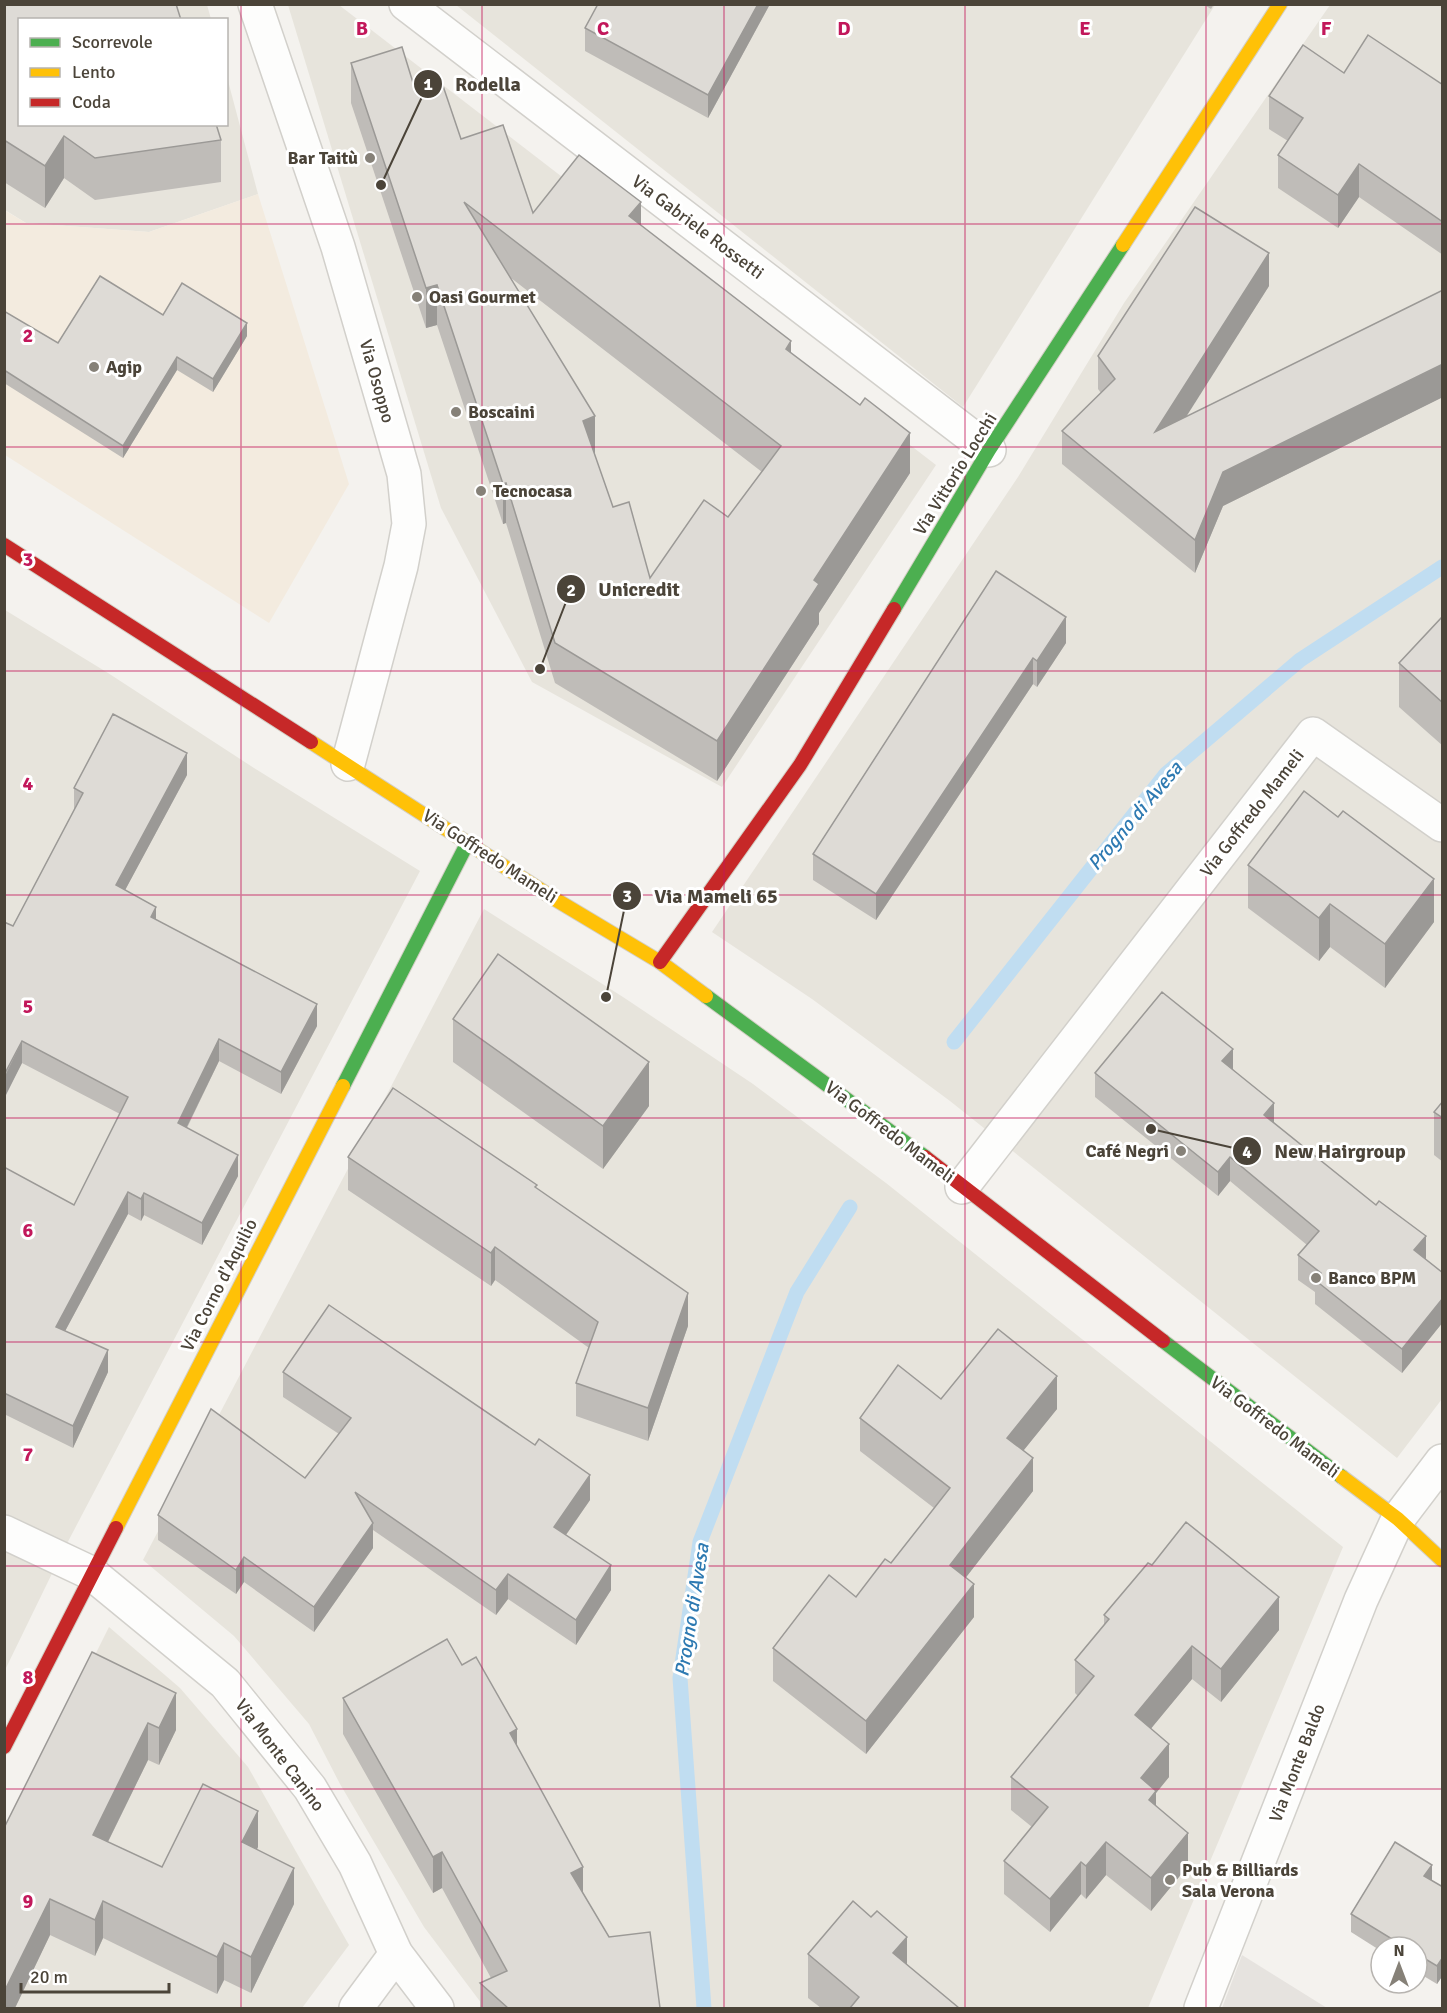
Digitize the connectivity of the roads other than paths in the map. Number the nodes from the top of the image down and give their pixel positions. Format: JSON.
{"nodes":[{"id":1,"x":255,"y":4,"type":"edge"},
{"id":2,"x":406,"y":4,"type":"edge"},
{"id":3,"x":1280,"y":4,"type":"edge"},
{"id":4,"x":989,"y":450,"type":"junction"},
{"id":5,"x":4,"y":545,"type":"edge"},
{"id":6,"x":348,"y":764,"type":"junction"},
{"id":7,"x":1443,"y":825,"type":"edge"},
{"id":8,"x":468,"y":842,"type":"junction"},
{"id":9,"x":660,"y":962,"type":"junction"},
{"id":10,"x":962,"y":1187,"type":"junction"},
{"id":11,"x":1443,"y":1461,"type":"edge"},
{"id":12,"x":1398,"y":1519,"type":"junction"},
{"id":13,"x":4,"y":1532,"type":"edge"},
{"id":14,"x":1443,"y":1560,"type":"edge"},
{"id":15,"x":91,"y":1573,"type":"junction"},
{"id":16,"x":4,"y":1747,"type":"edge"},
{"id":17,"x":396,"y":1954,"type":"junction"},
{"id":18,"x":356,"y":2008,"type":"edge"},
{"id":19,"x":437,"y":2008,"type":"edge"},
{"id":20,"x":1201,"y":2008,"type":"edge"}],
"edges":[{"from":1,"to":6,"type":"street","name":"Via Osoppo"},
{"from":2,"to":4,"type":"street","name":"Via Gabriele Rossetti"},
{"from":3,"to":4,"type":"street","name":"Via Vittorio Locchi"},
{"from":4,"to":9,"type":"street","name":"Via Vittorio Locchi"},
{"from":5,"to":6,"type":"street","name":"Via Goffredo Mameli"},
{"from":6,"to":8,"type":"street","name":"Via Goffredo Mameli"},
{"from":7,"to":10,"type":"street","name":"Via Goffredo Mameli"},
{"from":8,"to":9,"type":"street","name":"Via Goffredo Mameli"},
{"from":8,"to":15,"type":"street","name":"Via Corno d'Aquilio"},
{"from":9,"to":10,"type":"street","name":"Via Goffredo Mameli"},
{"from":10,"to":12,"type":"street","name":"Via Goffredo Mameli"},
{"from":11,"to":12,"type":"street","name":"Via Monte Baldo"},
{"from":12,"to":14,"type":"street","name":"Via Goffredo Mameli"},
{"from":12,"to":20,"type":"street","name":"Via Monte Baldo"},
{"from":13,"to":15,"type":"street","name":"Via Monte Canino"},
{"from":15,"to":16,"type":"street","name":"Via Corno d'Aquilio"},
{"from":15,"to":17,"type":"street","name":"Via Monte Canino"},
{"from":17,"to":18,"type":"street"},
{"from":17,"to":19,"type":"street","name":"Via Monte Canino"}]}
